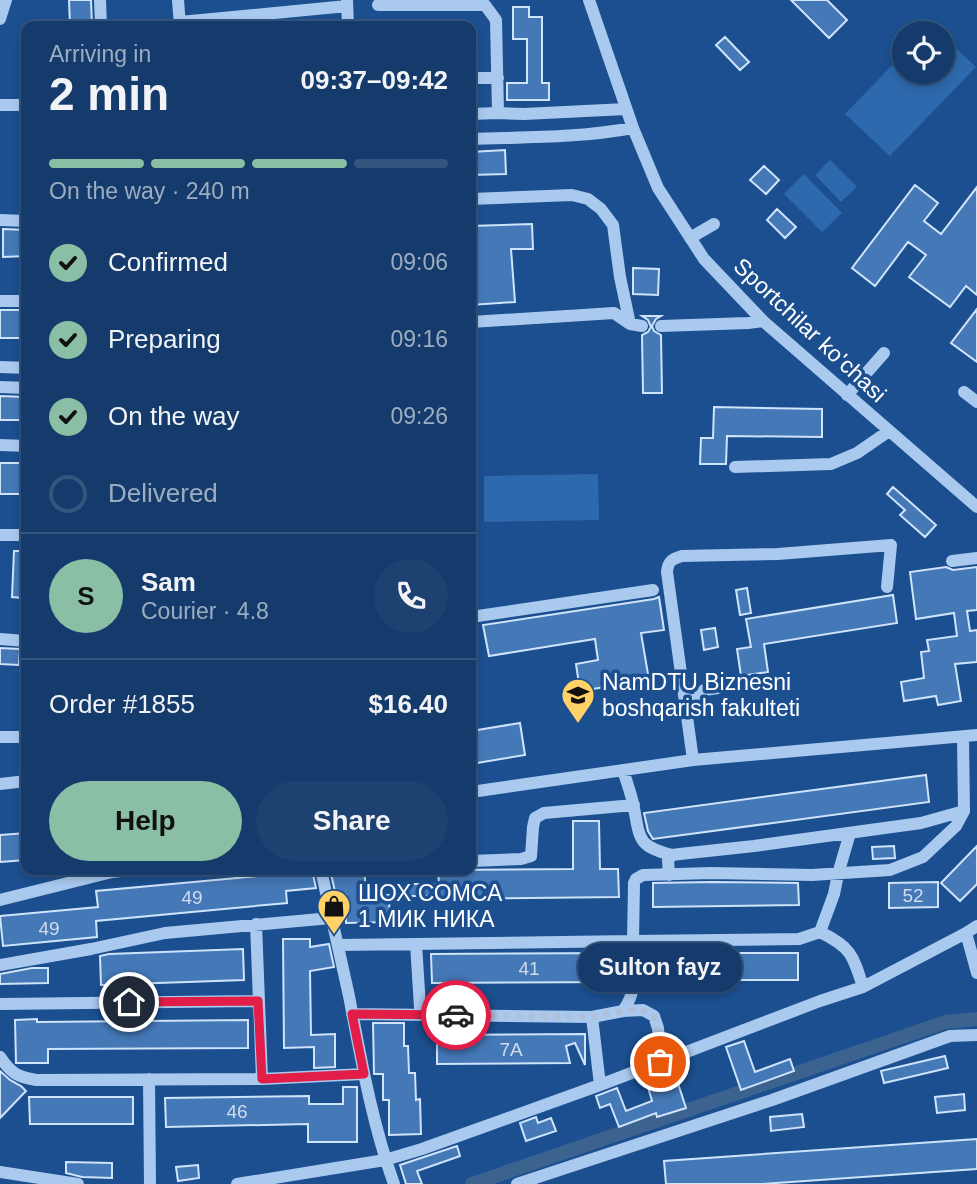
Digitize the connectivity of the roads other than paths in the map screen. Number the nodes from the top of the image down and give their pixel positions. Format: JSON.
{"nodes":[{"id":1,"x":6,"y":0,"type":"edge"},
{"id":2,"x":100,"y":0,"type":"edge"},
{"id":3,"x":178,"y":0,"type":"edge"},
{"id":4,"x":589,"y":0,"type":"edge"},
{"id":5,"x":347,"y":3,"type":"edge"},
{"id":6,"x":454,"y":3,"type":"edge"},
{"id":7,"x":377,"y":5,"type":"dead end"},
{"id":8,"x":0,"y":19,"type":"edge"},
{"id":9,"x":101,"y":21,"type":"edge"},
{"id":10,"x":180,"y":21,"type":"edge"},
{"id":11,"x":241,"y":21,"type":"edge"},
{"id":12,"x":348,"y":21,"type":"edge"},
{"id":13,"x":476,"y":78,"type":"edge"},
{"id":14,"x":498,"y":78,"type":"junction"},
{"id":15,"x":0,"y":105,"type":"edge"},
{"id":16,"x":21,"y":105,"type":"edge"},
{"id":17,"x":626,"y":110,"type":"junction"},
{"id":18,"x":498,"y":113,"type":"junction"},
{"id":19,"x":476,"y":114,"type":"edge"},
{"id":20,"x":632,"y":128,"type":"junction"},
{"id":21,"x":476,"y":139,"type":"edge"},
{"id":22,"x":476,"y":199,"type":"edge"},
{"id":23,"x":0,"y":220,"type":"edge"},
{"id":24,"x":21,"y":221,"type":"edge"},
{"id":25,"x":714,"y":224,"type":"dead end"},
{"id":26,"x":690,"y":238,"type":"junction"},
{"id":27,"x":0,"y":301,"type":"edge"},
{"id":28,"x":21,"y":301,"type":"edge"},
{"id":29,"x":763,"y":321,"type":"junction"},
{"id":30,"x":476,"y":322,"type":"edge"},
{"id":31,"x":661,"y":326,"type":"dead end"},
{"id":32,"x":884,"y":353,"type":"dead end"},
{"id":33,"x":0,"y":367,"type":"edge"},
{"id":34,"x":21,"y":368,"type":"edge"},
{"id":35,"x":0,"y":387,"type":"edge"},
{"id":36,"x":21,"y":388,"type":"edge"},
{"id":37,"x":964,"y":392,"type":"dead end"},
{"id":38,"x":847,"y":395,"type":"junction"},
{"id":39,"x":977,"y":402,"type":"edge"},
{"id":40,"x":884,"y":435,"type":"junction"},
{"id":41,"x":0,"y":445,"type":"edge"},
{"id":42,"x":21,"y":446,"type":"edge"},
{"id":43,"x":735,"y":467,"type":"dead end"},
{"id":44,"x":977,"y":507,"type":"edge"},
{"id":45,"x":0,"y":535,"type":"edge"},
{"id":46,"x":21,"y":535,"type":"edge"},
{"id":47,"x":977,"y":558,"type":"edge"},
{"id":48,"x":952,"y":561,"type":"dead end"},
{"id":49,"x":887,"y":587,"type":"dead end"},
{"id":50,"x":653,"y":590,"type":"dead end"},
{"id":51,"x":476,"y":616,"type":"edge"},
{"id":52,"x":0,"y":639,"type":"edge"},
{"id":53,"x":21,"y":641,"type":"edge"},
{"id":54,"x":718,"y":688,"type":"dead end"},
{"id":55,"x":685,"y":701,"type":"junction"},
{"id":56,"x":977,"y":735,"type":"edge"},
{"id":57,"x":0,"y":737,"type":"edge"},
{"id":58,"x":21,"y":737,"type":"edge"},
{"id":59,"x":963,"y":737,"type":"junction"},
{"id":60,"x":693,"y":760,"type":"junction"},
{"id":61,"x":623,"y":771,"type":"junction"},
{"id":62,"x":21,"y":782,"type":"edge"},
{"id":63,"x":0,"y":784,"type":"edge"},
{"id":64,"x":476,"y":791,"type":"edge"},
{"id":65,"x":634,"y":806,"type":"junction"},
{"id":66,"x":964,"y":811,"type":"junction"},
{"id":67,"x":850,"y":833,"type":"junction"},
{"id":68,"x":672,"y":855,"type":"junction"},
{"id":69,"x":476,"y":861,"type":"edge"},
{"id":70,"x":838,"y":874,"type":"junction"},
{"id":71,"x":100,"y":875,"type":"edge"},
{"id":72,"x":322,"y":875,"type":"edge"},
{"id":73,"x":668,"y":875,"type":"junction"},
{"id":74,"x":0,"y":900,"type":"edge"},
{"id":75,"x":331,"y":918,"type":"junction"},
{"id":76,"x":256,"y":924,"type":"junction"},
{"id":77,"x":972,"y":929,"type":"edge"},
{"id":78,"x":820,"y":932,"type":"junction"},
{"id":79,"x":633,"y":941,"type":"junction"},
{"id":80,"x":416,"y":944,"type":"junction"},
{"id":81,"x":338,"y":945,"type":"junction"},
{"id":82,"x":0,"y":965,"type":"edge"},
{"id":83,"x":977,"y":973,"type":"edge"},
{"id":84,"x":863,"y":987,"type":"junction"},
{"id":85,"x":258,"y":1001,"type":"junction"},
{"id":86,"x":0,"y":1004,"type":"edge"},
{"id":87,"x":623,"y":1011,"type":"junction"},
{"id":88,"x":352,"y":1014,"type":"junction"},
{"id":89,"x":432,"y":1015,"type":"junction"},
{"id":90,"x":592,"y":1017,"type":"junction"},
{"id":91,"x":977,"y":1035,"type":"edge"},
{"id":92,"x":0,"y":1057,"type":"edge"},
{"id":93,"x":660,"y":1062,"type":"junction"},
{"id":94,"x":364,"y":1074,"type":"junction"},
{"id":95,"x":149,"y":1079,"type":"junction"},
{"id":96,"x":262,"y":1079,"type":"junction"},
{"id":97,"x":600,"y":1085,"type":"junction"},
{"id":98,"x":385,"y":1160,"type":"junction"},
{"id":99,"x":0,"y":1172,"type":"edge"},
{"id":100,"x":78,"y":1184,"type":"edge"},
{"id":101,"x":150,"y":1184,"type":"edge"},
{"id":102,"x":237,"y":1184,"type":"edge"},
{"id":103,"x":394,"y":1184,"type":"edge"},
{"id":104,"x":517,"y":1184,"type":"edge"}],
"edges":[{"from":1,"to":8,"type":"street"},
{"from":2,"to":9,"type":"street"},
{"from":3,"to":10,"type":"street"},
{"from":4,"to":17,"type":"street","name":"Sportchilar ko'chasi"},
{"from":5,"to":11,"type":"street"},
{"from":5,"to":12,"type":"street"},
{"from":6,"to":7,"type":"street"},
{"from":6,"to":14,"type":"street"},
{"from":13,"to":14,"type":"street"},
{"from":14,"to":18,"type":"street"},
{"from":15,"to":16,"type":"street"},
{"from":17,"to":18,"type":"street"},
{"from":17,"to":20,"type":"street","name":"Sportchilar ko'chasi"},
{"from":18,"to":19,"type":"street"},
{"from":20,"to":21,"type":"street"},
{"from":20,"to":26,"type":"street","name":"Sportchilar ko'chasi"},
{"from":22,"to":30,"type":"street"},
{"from":23,"to":24,"type":"street"},
{"from":25,"to":26,"type":"street"},
{"from":26,"to":29,"type":"street","name":"Sportchilar ko'chasi"},
{"from":27,"to":28,"type":"street"},
{"from":29,"to":31,"type":"street"},
{"from":29,"to":38,"type":"street","name":"Sportchilar ko'chasi"},
{"from":32,"to":38,"type":"street"},
{"from":33,"to":34,"type":"street"},
{"from":35,"to":36,"type":"street"},
{"from":37,"to":39,"type":"street"},
{"from":38,"to":40,"type":"street","name":"Sportchilar ko'chasi"},
{"from":40,"to":43,"type":"street"},
{"from":40,"to":44,"type":"street","name":"Sportchilar ko'chasi"},
{"from":41,"to":42,"type":"street"},
{"from":45,"to":46,"type":"street"},
{"from":47,"to":48,"type":"street"},
{"from":49,"to":55,"type":"street"},
{"from":50,"to":51,"type":"street"},
{"from":52,"to":53,"type":"street"},
{"from":54,"to":55,"type":"street"},
{"from":55,"to":60,"type":"street"},
{"from":56,"to":59,"type":"street"},
{"from":57,"to":58,"type":"street"},
{"from":59,"to":60,"type":"street"},
{"from":59,"to":66,"type":"street"},
{"from":60,"to":61,"type":"street"},
{"from":61,"to":64,"type":"street"},
{"from":61,"to":65,"type":"street"},
{"from":62,"to":63,"type":"street"},
{"from":65,"to":68,"type":"street"},
{"from":65,"to":69,"type":"street"},
{"from":66,"to":67,"type":"street"},
{"from":66,"to":70,"type":"street"},
{"from":67,"to":68,"type":"street"},
{"from":67,"to":70,"type":"street"},
{"from":68,"to":73,"type":"street"},
{"from":70,"to":73,"type":"street"},
{"from":70,"to":78,"type":"street"},
{"from":71,"to":74,"type":"street"},
{"from":72,"to":75,"type":"street"},
{"from":73,"to":79,"type":"street"},
{"from":75,"to":76,"type":"street"},
{"from":75,"to":81,"type":"street"},
{"from":76,"to":82,"type":"street"},
{"from":76,"to":85,"type":"street"},
{"from":77,"to":83,"type":"street"},
{"from":77,"to":84,"type":"street"},
{"from":78,"to":79,"type":"street"},
{"from":78,"to":84,"type":"street"},
{"from":79,"to":80,"type":"street"},
{"from":79,"to":87,"type":"street"},
{"from":80,"to":81,"type":"street"},
{"from":80,"to":89,"type":"street"},
{"from":81,"to":88,"type":"street"},
{"from":84,"to":93,"type":"street"},
{"from":85,"to":86,"type":"street"},
{"from":85,"to":96,"type":"street"},
{"from":87,"to":90,"type":"street"},
{"from":87,"to":93,"type":"street"},
{"from":88,"to":89,"type":"street"},
{"from":88,"to":94,"type":"street"},
{"from":89,"to":90,"type":"street"},
{"from":90,"to":97,"type":"street"},
{"from":91,"to":104,"type":"street"},
{"from":92,"to":95,"type":"street"},
{"from":93,"to":97,"type":"street"},
{"from":94,"to":96,"type":"street"},
{"from":94,"to":98,"type":"street"},
{"from":95,"to":96,"type":"street"},
{"from":95,"to":101,"type":"street"},
{"from":97,"to":98,"type":"street"},
{"from":98,"to":102,"type":"street"},
{"from":98,"to":103,"type":"street"},
{"from":99,"to":100,"type":"street"}]}
